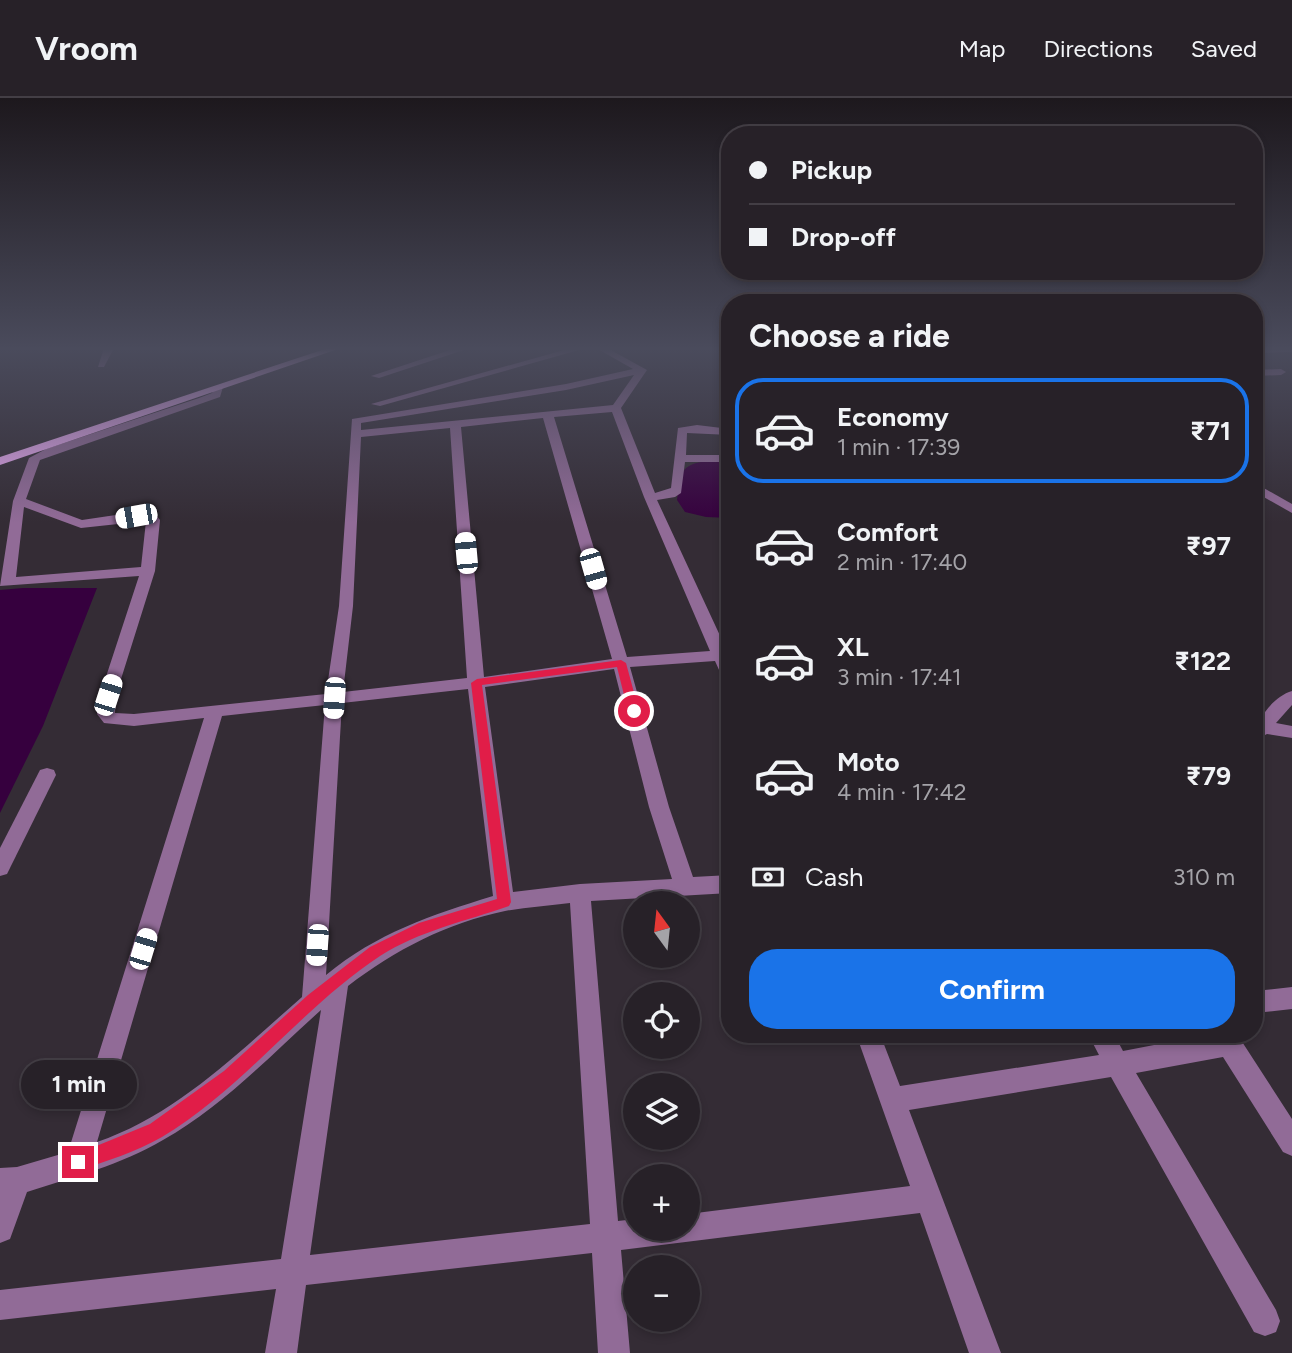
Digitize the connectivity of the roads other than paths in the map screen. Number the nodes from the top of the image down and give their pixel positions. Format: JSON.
{"nodes":[{"id":1,"x":164,"y":407,"type":"edge"},
{"id":2,"x":183,"y":407,"type":"edge"},
{"id":3,"x":445,"y":407,"type":"edge"},
{"id":4,"x":616,"y":408,"type":"joint"},
{"id":5,"x":547,"y":413,"type":"junction"},
{"id":6,"x":455,"y":424,"type":"junction"},
{"id":7,"x":721,"y":431,"type":"edge"},
{"id":8,"x":356,"y":434,"type":"junction"},
{"id":9,"x":680,"y":457,"type":"junction"},
{"id":10,"x":0,"y":459,"type":"edge"},
{"id":11,"x":721,"y":459,"type":"edge"},
{"id":12,"x":650,"y":497,"type":"junction"},
{"id":13,"x":1263,"y":497,"type":"edge"},
{"id":14,"x":19,"y":501,"type":"junction"},
{"id":15,"x":1292,"y":509,"type":"edge"},
{"id":16,"x":148,"y":571,"type":"junction"},
{"id":17,"x":4,"y":582,"type":"edge"},
{"id":18,"x":721,"y":655,"type":"joint"},
{"id":19,"x":621,"y":663,"type":"junction"},
{"id":20,"x":477,"y":683,"type":"junction"},
{"id":21,"x":1292,"y":697,"type":"edge"},
{"id":22,"x":334,"y":698,"type":"junction"},
{"id":23,"x":215,"y":710,"type":"junction"},
{"id":24,"x":1263,"y":727,"type":"edge"},
{"id":25,"x":1263,"y":731,"type":"edge"},
{"id":26,"x":1292,"y":732,"type":"edge"},
{"id":27,"x":47,"y":775,"type":"dead end"},
{"id":28,"x":0,"y":868,"type":"edge"},
{"id":29,"x":721,"y":884,"type":"edge"},
{"id":30,"x":685,"y":886,"type":"junction"},
{"id":31,"x":580,"y":893,"type":"junction"},
{"id":32,"x":504,"y":902,"type":"junction"},
{"id":33,"x":337,"y":980,"type":"junction"},
{"id":34,"x":1292,"y":998,"type":"edge"},
{"id":35,"x":313,"y":1000,"type":"junction"},
{"id":36,"x":1263,"y":1001,"type":"edge"},
{"id":37,"x":870,"y":1043,"type":"edge"},
{"id":38,"x":1105,"y":1043,"type":"edge"},
{"id":39,"x":1209,"y":1043,"type":"edge"},
{"id":40,"x":1229,"y":1043,"type":"edge"},
{"id":41,"x":1117,"y":1064,"type":"junction"},
{"id":42,"x":892,"y":1100,"type":"junction"},
{"id":43,"x":1292,"y":1143,"type":"edge"},
{"id":44,"x":78,"y":1162,"type":"junction"},
{"id":45,"x":8,"y":1181,"type":"edge"},
{"id":46,"x":928,"y":1198,"type":"junction"},
{"id":47,"x":700,"y":1226,"type":"edge"},
{"id":48,"x":0,"y":1228,"type":"edge"},
{"id":49,"x":623,"y":1236,"type":"edge"},
{"id":50,"x":606,"y":1238,"type":"junction"},
{"id":51,"x":295,"y":1274,"type":"junction"},
{"id":52,"x":0,"y":1306,"type":"edge"},
{"id":53,"x":1265,"y":1321,"type":"dead end"},
{"id":54,"x":281,"y":1353,"type":"edge"},
{"id":55,"x":614,"y":1353,"type":"edge"},
{"id":56,"x":985,"y":1353,"type":"edge"}],
"edges":[{"from":1,"to":10,"type":"main road"},
{"from":2,"to":14,"type":"street"},
{"from":3,"to":8,"type":"street"},
{"from":4,"to":5,"type":"street"},
{"from":4,"to":12,"type":"street"},
{"from":5,"to":6,"type":"street"},
{"from":5,"to":19,"type":"street"},
{"from":6,"to":8,"type":"street"},
{"from":6,"to":20,"type":"street"},
{"from":7,"to":9,"type":"street"},
{"from":8,"to":22,"type":"street"},
{"from":9,"to":11,"type":"street"},
{"from":9,"to":12,"type":"street"},
{"from":12,"to":18,"type":"street"},
{"from":13,"to":15,"type":"street"},
{"from":14,"to":16,"type":"street"},
{"from":14,"to":17,"type":"street"},
{"from":16,"to":17,"type":"street"},
{"from":16,"to":23,"type":"street"},
{"from":18,"to":19,"type":"street"},
{"from":19,"to":20,"type":"street"},
{"from":19,"to":30,"type":"street"},
{"from":20,"to":22,"type":"street"},
{"from":20,"to":32,"type":"street"},
{"from":21,"to":24,"type":"street"},
{"from":22,"to":23,"type":"street"},
{"from":22,"to":35,"type":"street"},
{"from":23,"to":44,"type":"street"},
{"from":25,"to":26,"type":"street"},
{"from":27,"to":28,"type":"street"},
{"from":29,"to":30,"type":"street"},
{"from":30,"to":31,"type":"street"},
{"from":31,"to":32,"type":"street"},
{"from":31,"to":50,"type":"street"},
{"from":32,"to":33,"type":"street"},
{"from":33,"to":35,"type":"street"},
{"from":33,"to":51,"type":"street"},
{"from":34,"to":36,"type":"street"},
{"from":35,"to":44,"type":"street"},
{"from":37,"to":42,"type":"street"},
{"from":38,"to":41,"type":"street"},
{"from":39,"to":41,"type":"street"},
{"from":40,"to":43,"type":"street"},
{"from":41,"to":42,"type":"street"},
{"from":41,"to":53,"type":"street"},
{"from":42,"to":46,"type":"street"},
{"from":44,"to":45,"type":"street"},
{"from":45,"to":48,"type":"street"},
{"from":46,"to":47,"type":"street"},
{"from":46,"to":56,"type":"street"},
{"from":49,"to":50,"type":"street"},
{"from":50,"to":51,"type":"street"},
{"from":50,"to":55,"type":"street"},
{"from":51,"to":52,"type":"street"},
{"from":51,"to":54,"type":"street"}]}
